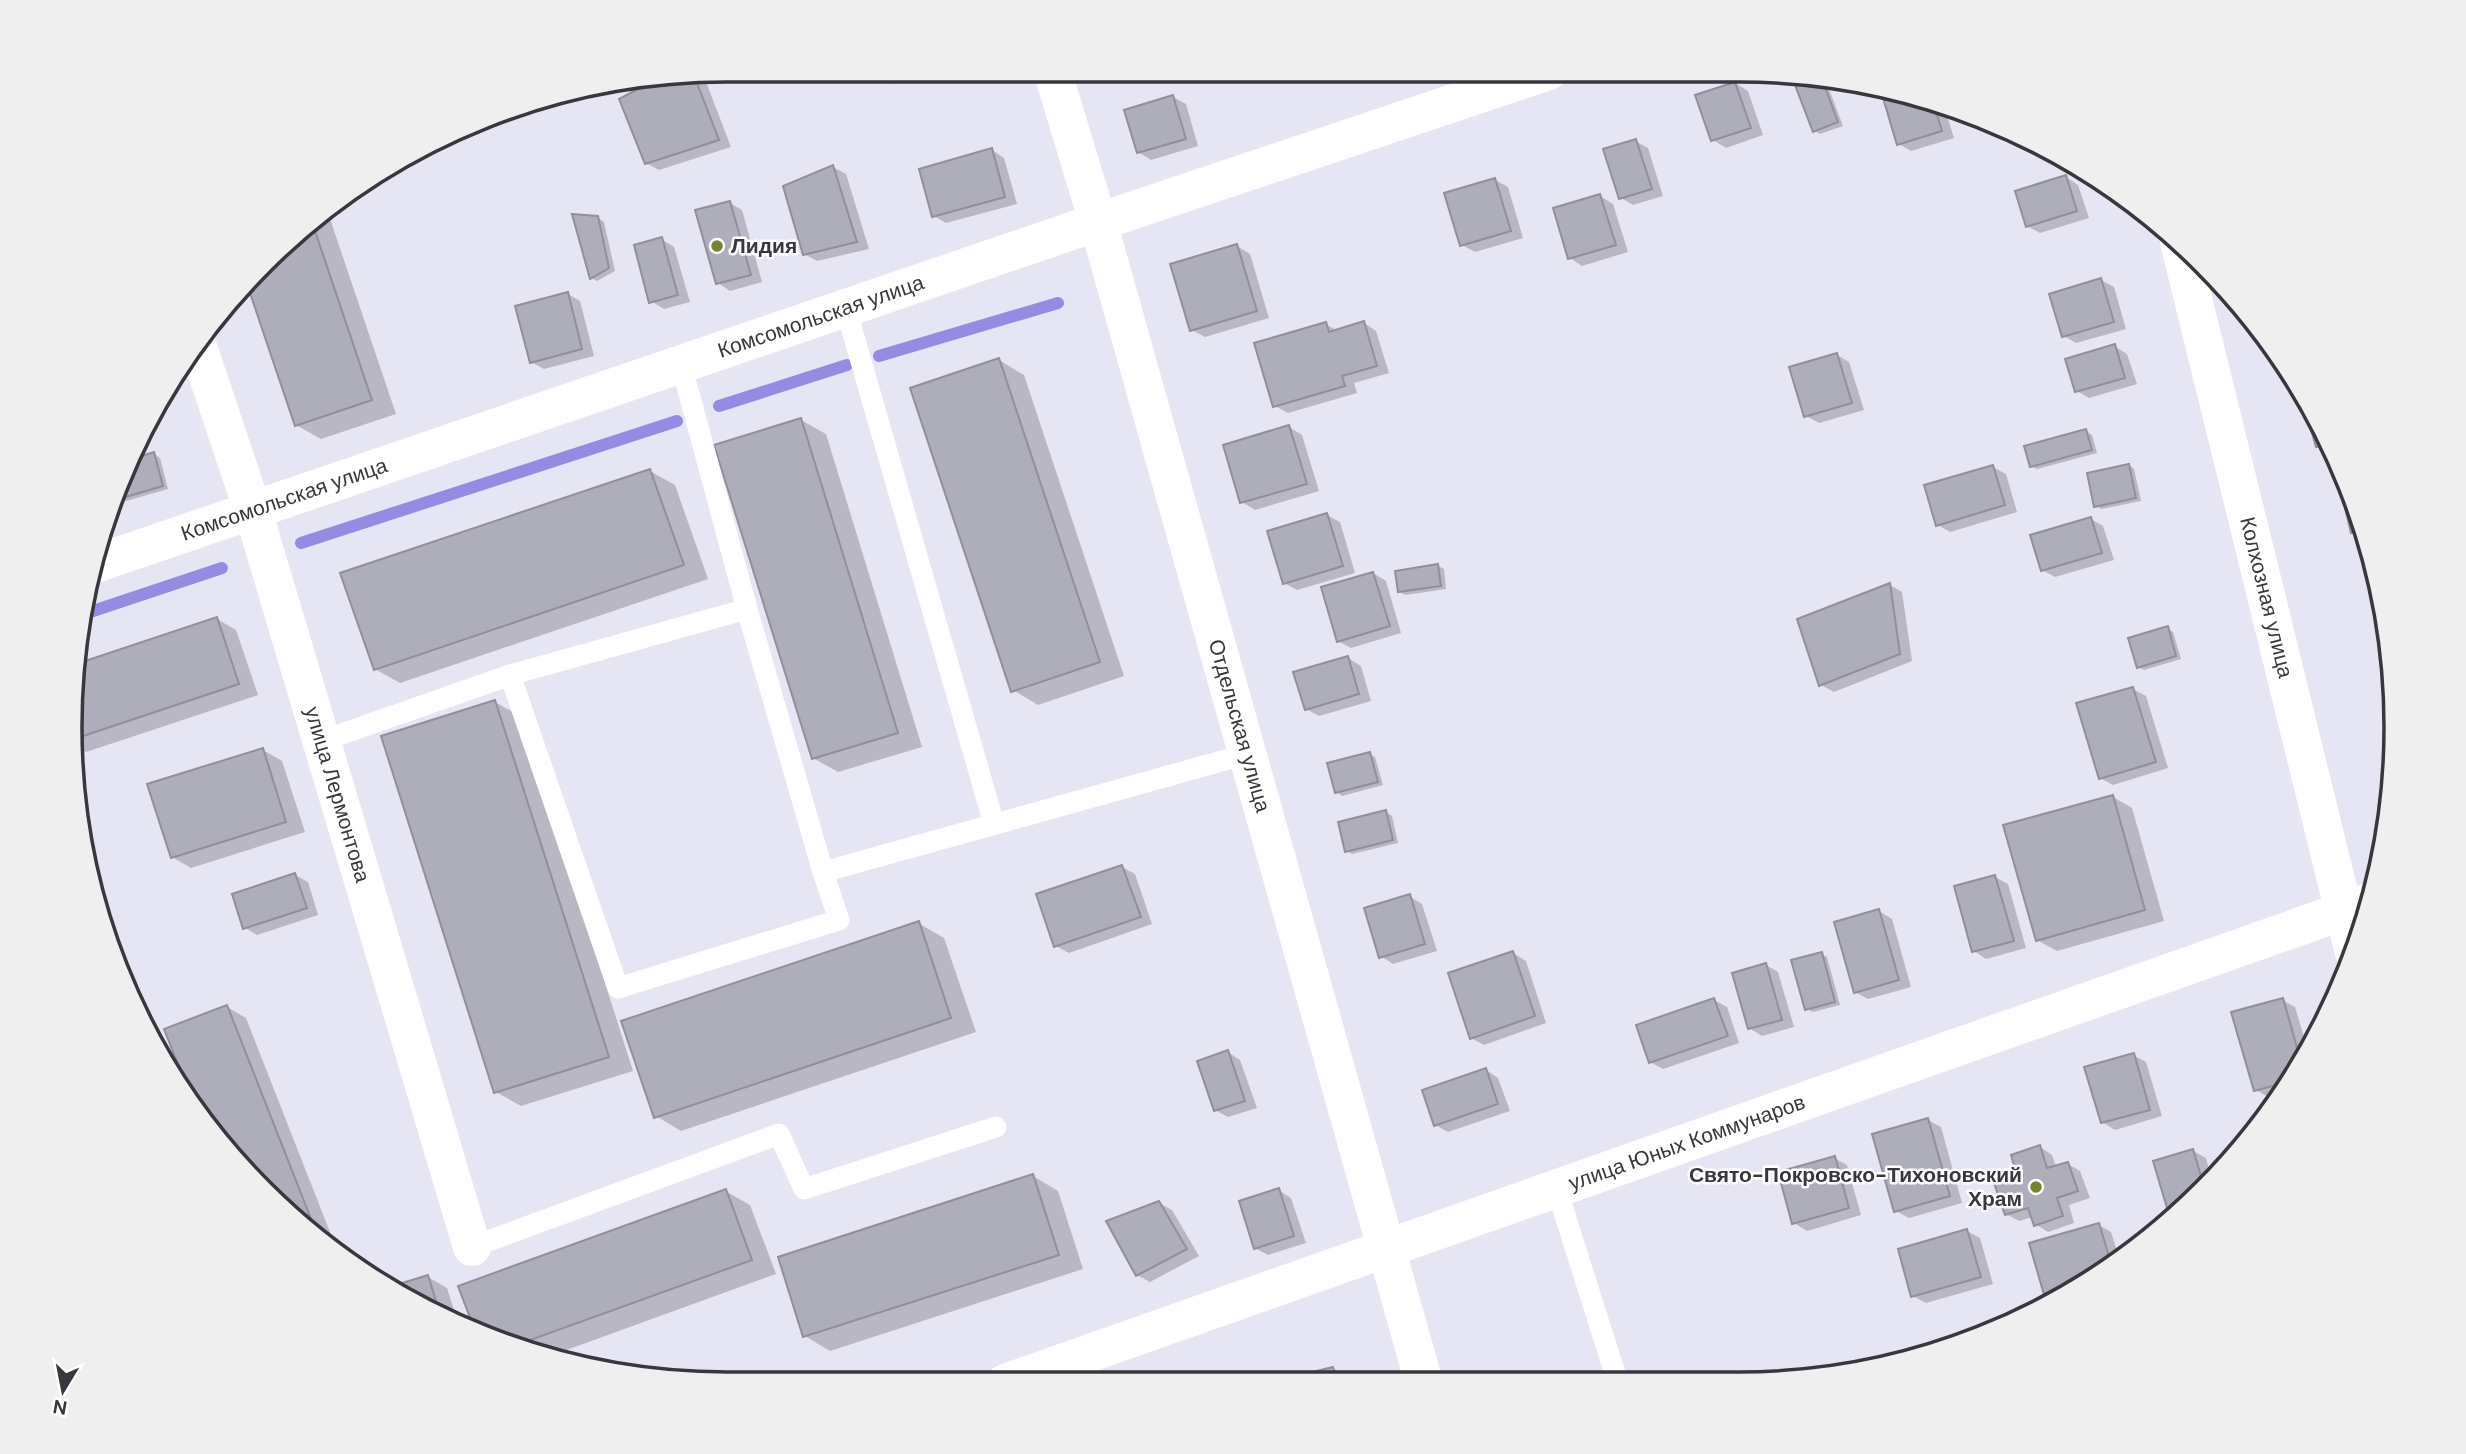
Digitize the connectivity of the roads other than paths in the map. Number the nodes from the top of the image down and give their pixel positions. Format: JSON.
{"nodes":[{"id":1,"x":1055,"y":82,"type":"edge"},
{"id":2,"x":1516,"y":82,"type":"edge"},
{"id":3,"x":1098,"y":222,"type":"junction"},
{"id":4,"x":2184,"y":261,"type":"edge"},
{"id":5,"x":846,"y":309,"type":"junction"},
{"id":6,"x":201,"y":355,"type":"edge"},
{"id":7,"x":681,"y":364,"type":"junction"},
{"id":8,"x":253,"y":511,"type":"junction"},
{"id":9,"x":104,"y":561,"type":"edge"},
{"id":10,"x":747,"y":609,"type":"junction"},
{"id":11,"x":510,"y":675,"type":"junction"},
{"id":12,"x":322,"y":741,"type":"junction"},
{"id":13,"x":1247,"y":754,"type":"junction"},
{"id":14,"x":994,"y":824,"type":"junction"},
{"id":15,"x":823,"y":872,"type":"junction"},
{"id":16,"x":2356,"y":907,"type":"edge"},
{"id":17,"x":996,"y":1127,"type":"dead end"},
{"id":18,"x":1556,"y":1187,"type":"junction"},
{"id":19,"x":472,"y":1247,"type":"joint"},
{"id":20,"x":1385,"y":1247,"type":"junction"},
{"id":21,"x":1033,"y":1372,"type":"edge"},
{"id":22,"x":1421,"y":1372,"type":"edge"},
{"id":23,"x":1615,"y":1372,"type":"edge"}],
"edges":[{"from":1,"to":3,"type":"street","name":"Отдельская улица"},
{"from":2,"to":3,"type":"street","name":"Комсомольская улица"},
{"from":3,"to":5,"type":"street","name":"Комсомольская улица"},
{"from":3,"to":13,"type":"street","name":"Отдельская улица"},
{"from":4,"to":16,"type":"street","name":"Колхозная улица"},
{"from":5,"to":7,"type":"street","name":"Комсомольская улица"},
{"from":5,"to":14,"type":"lane"},
{"from":6,"to":8,"type":"street","name":"улица Лермонтова"},
{"from":7,"to":8,"type":"street","name":"Комсомольская улица"},
{"from":7,"to":10,"type":"lane"},
{"from":8,"to":9,"type":"street","name":"Комсомольская улица"},
{"from":8,"to":12,"type":"street","name":"улица Лермонтова"},
{"from":10,"to":11,"type":"lane"},
{"from":10,"to":15,"type":"lane"},
{"from":11,"to":12,"type":"lane"},
{"from":11,"to":15,"type":"lane"},
{"from":12,"to":19,"type":"street","name":"улица Лермонтова"},
{"from":13,"to":14,"type":"lane"},
{"from":13,"to":20,"type":"street","name":"Отдельская улица"},
{"from":14,"to":15,"type":"lane"},
{"from":16,"to":18,"type":"street","name":"улица Юных Коммунаров"},
{"from":17,"to":19,"type":"lane"},
{"from":18,"to":20,"type":"street","name":"улица Юных Коммунаров"},
{"from":18,"to":23,"type":"lane"},
{"from":20,"to":21,"type":"street","name":"улица Юных Коммунаров"},
{"from":20,"to":22,"type":"street","name":"Отдельская улица"}]}
